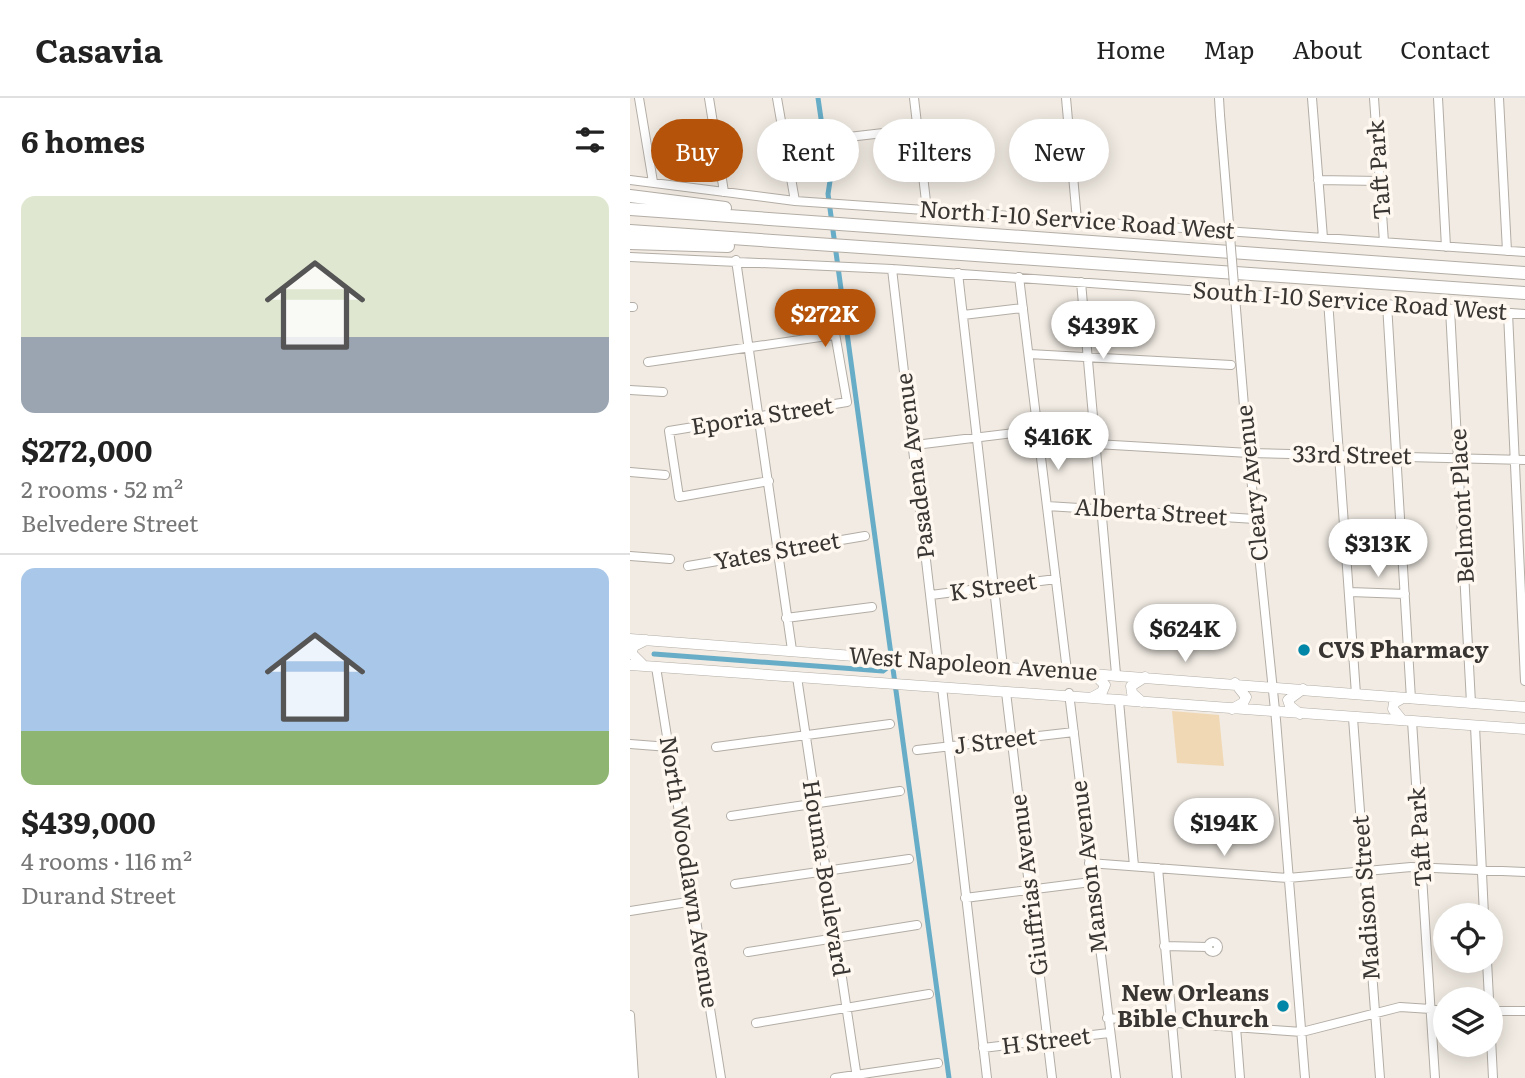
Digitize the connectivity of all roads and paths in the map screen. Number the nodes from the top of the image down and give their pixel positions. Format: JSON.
{"nodes":[{"id":1,"x":639,"y":98,"type":"edge"},
{"id":2,"x":709,"y":98,"type":"edge"},
{"id":3,"x":778,"y":98,"type":"edge"},
{"id":4,"x":914,"y":98,"type":"edge"},
{"id":5,"x":1066,"y":98,"type":"edge"},
{"id":6,"x":1219,"y":98,"type":"edge"},
{"id":7,"x":1312,"y":98,"type":"edge"},
{"id":8,"x":1374,"y":98,"type":"edge"},
{"id":9,"x":1438,"y":98,"type":"edge"},
{"id":10,"x":1499,"y":98,"type":"edge"},
{"id":11,"x":917,"y":119,"type":"edge"},
{"id":12,"x":651,"y":170,"type":"edge"},
{"id":13,"x":630,"y":180,"type":"edge"},
{"id":14,"x":1318,"y":180,"type":"junction"},
{"id":15,"x":1380,"y":181,"type":"junction"},
{"id":16,"x":651,"y":182,"type":"edge"},
{"id":17,"x":653,"y":182,"type":"edge"},
{"id":18,"x":925,"y":182,"type":"edge"},
{"id":19,"x":724,"y":192,"type":"junction"},
{"id":20,"x":630,"y":196,"type":"edge"},
{"id":21,"x":795,"y":201,"type":"junction"},
{"id":22,"x":630,"y":208,"type":"edge"},
{"id":23,"x":928,"y":210,"type":"junction"},
{"id":24,"x":747,"y":217,"type":"junction"},
{"id":25,"x":1077,"y":220,"type":"junction"},
{"id":26,"x":630,"y":231,"type":"edge"},
{"id":27,"x":1323,"y":238,"type":"junction"},
{"id":28,"x":778,"y":242,"type":"junction"},
{"id":29,"x":1384,"y":242,"type":"junction"},
{"id":30,"x":630,"y":243,"type":"edge"},
{"id":31,"x":1446,"y":247,"type":"junction"},
{"id":32,"x":1507,"y":251,"type":"junction"},
{"id":33,"x":1525,"y":252,"type":"edge"},
{"id":34,"x":630,"y":257,"type":"edge"},
{"id":35,"x":736,"y":260,"type":"junction"},
{"id":36,"x":892,"y":269,"type":"junction"},
{"id":37,"x":1525,"y":273,"type":"edge"},
{"id":38,"x":958,"y":274,"type":"junction"},
{"id":39,"x":1019,"y":277,"type":"junction"},
{"id":40,"x":1081,"y":282,"type":"junction"},
{"id":41,"x":1525,"y":293,"type":"edge"},
{"id":42,"x":829,"y":299,"type":"dead end"},
{"id":43,"x":1328,"y":300,"type":"junction"},
{"id":44,"x":1387,"y":304,"type":"junction"},
{"id":45,"x":1023,"y":307,"type":"junction"},
{"id":46,"x":1450,"y":309,"type":"junction"},
{"id":47,"x":1508,"y":313,"type":"junction"},
{"id":48,"x":1525,"y":314,"type":"edge"},
{"id":49,"x":963,"y":316,"type":"junction"},
{"id":50,"x":834,"y":335,"type":"junction"},
{"id":51,"x":748,"y":346,"type":"junction"},
{"id":52,"x":1029,"y":354,"type":"junction"},
{"id":53,"x":1088,"y":356,"type":"junction"},
{"id":54,"x":648,"y":362,"type":"dead end"},
{"id":55,"x":1231,"y":365,"type":"dead end"},
{"id":56,"x":630,"y":390,"type":"edge"},
{"id":57,"x":663,"y":392,"type":"dead end"},
{"id":58,"x":760,"y":415,"type":"junction"},
{"id":59,"x":1039,"y":430,"type":"junction"},
{"id":60,"x":977,"y":437,"type":"junction"},
{"id":61,"x":915,"y":444,"type":"junction"},
{"id":62,"x":1096,"y":444,"type":"junction"},
{"id":63,"x":1249,"y":453,"type":"junction"},
{"id":64,"x":1339,"y":455,"type":"junction"},
{"id":65,"x":1397,"y":456,"type":"junction"},
{"id":66,"x":1459,"y":458,"type":"junction"},
{"id":67,"x":1520,"y":460,"type":"edge"},
{"id":68,"x":630,"y":472,"type":"edge"},
{"id":69,"x":665,"y":475,"type":"dead end"},
{"id":70,"x":769,"y":481,"type":"junction"},
{"id":71,"x":1047,"y":506,"type":"junction"},
{"id":72,"x":1100,"y":508,"type":"junction"},
{"id":73,"x":1255,"y":519,"type":"junction"},
{"id":74,"x":865,"y":536,"type":"dead end"},
{"id":75,"x":779,"y":551,"type":"junction"},
{"id":76,"x":630,"y":556,"type":"edge"},
{"id":77,"x":670,"y":559,"type":"dead end"},
{"id":78,"x":688,"y":566,"type":"dead end"},
{"id":79,"x":1056,"y":579,"type":"junction"},
{"id":80,"x":994,"y":587,"type":"junction"},
{"id":81,"x":1350,"y":592,"type":"junction"},
{"id":82,"x":1405,"y":594,"type":"junction"},
{"id":83,"x":930,"y":595,"type":"junction"},
{"id":84,"x":872,"y":607,"type":"dead end"},
{"id":85,"x":786,"y":618,"type":"junction"},
{"id":86,"x":630,"y":639,"type":"edge"},
{"id":87,"x":646,"y":640,"type":"junction"},
{"id":88,"x":792,"y":650,"type":"junction"},
{"id":89,"x":938,"y":663,"type":"junction"},
{"id":90,"x":630,"y":665,"type":"edge"},
{"id":91,"x":650,"y":666,"type":"junction"},
{"id":92,"x":1003,"y":667,"type":"junction"},
{"id":93,"x":1067,"y":671,"type":"junction"},
{"id":94,"x":1091,"y":672,"type":"junction"},
{"id":95,"x":1116,"y":674,"type":"junction"},
{"id":96,"x":797,"y":677,"type":"junction"},
{"id":97,"x":1145,"y":677,"type":"junction"},
{"id":98,"x":1525,"y":681,"type":"edge"},
{"id":99,"x":1236,"y":683,"type":"junction"},
{"id":100,"x":1272,"y":686,"type":"junction"},
{"id":101,"x":942,"y":687,"type":"junction"},
{"id":102,"x":1303,"y":689,"type":"junction"},
{"id":103,"x":1006,"y":692,"type":"junction"},
{"id":104,"x":1356,"y":694,"type":"junction"},
{"id":105,"x":1069,"y":695,"type":"junction"},
{"id":106,"x":1091,"y":698,"type":"junction"},
{"id":107,"x":1410,"y":699,"type":"junction"},
{"id":108,"x":1119,"y":701,"type":"junction"},
{"id":109,"x":1142,"y":702,"type":"junction"},
{"id":110,"x":1471,"y":703,"type":"junction"},
{"id":111,"x":1525,"y":707,"type":"edge"},
{"id":112,"x":1231,"y":709,"type":"junction"},
{"id":113,"x":1274,"y":713,"type":"junction"},
{"id":114,"x":1302,"y":715,"type":"junction"},
{"id":115,"x":1353,"y":718,"type":"junction"},
{"id":116,"x":1412,"y":721,"type":"junction"},
{"id":117,"x":890,"y":724,"type":"dead end"},
{"id":118,"x":1475,"y":726,"type":"junction"},
{"id":119,"x":1525,"y":729,"type":"edge"},
{"id":120,"x":1074,"y":732,"type":"junction"},
{"id":121,"x":805,"y":735,"type":"junction"},
{"id":122,"x":1011,"y":739,"type":"junction"},
{"id":123,"x":630,"y":744,"type":"edge"},
{"id":124,"x":949,"y":746,"type":"junction"},
{"id":125,"x":669,"y":747,"type":"junction"},
{"id":126,"x":716,"y":747,"type":"dead end"},
{"id":127,"x":917,"y":750,"type":"dead end"},
{"id":128,"x":900,"y":791,"type":"dead end"},
{"id":129,"x":815,"y":803,"type":"junction"},
{"id":130,"x":731,"y":816,"type":"dead end"},
{"id":131,"x":909,"y":859,"type":"dead end"},
{"id":132,"x":1089,"y":863,"type":"junction"},
{"id":133,"x":1135,"y":866,"type":"junction"},
{"id":134,"x":1157,"y":868,"type":"junction"},
{"id":135,"x":1363,"y":869,"type":"junction"},
{"id":136,"x":1422,"y":869,"type":"junction"},
{"id":137,"x":825,"y":871,"type":"junction"},
{"id":138,"x":1482,"y":871,"type":"junction"},
{"id":139,"x":1525,"y":872,"type":"edge"},
{"id":140,"x":1289,"y":878,"type":"junction"},
{"id":141,"x":1091,"y":882,"type":"junction"},
{"id":142,"x":735,"y":884,"type":"dead end"},
{"id":143,"x":1030,"y":890,"type":"junction"},
{"id":144,"x":965,"y":898,"type":"junction"},
{"id":145,"x":694,"y":901,"type":"junction"},
{"id":146,"x":1483,"y":903,"type":"edge"},
{"id":147,"x":630,"y":911,"type":"edge"},
{"id":148,"x":917,"y":926,"type":"dead end"},
{"id":149,"x":835,"y":938,"type":"junction"},
{"id":150,"x":1164,"y":946,"type":"junction"},
{"id":151,"x":1208,"y":947,"type":"dead end"},
{"id":152,"x":748,"y":952,"type":"dead end"},
{"id":153,"x":929,"y":994,"type":"dead end"},
{"id":154,"x":846,"y":1008,"type":"junction"},
{"id":155,"x":1431,"y":1009,"type":"junction"},
{"id":156,"x":1503,"y":1011,"type":"edge"},
{"id":157,"x":1525,"y":1011,"type":"edge"},
{"id":158,"x":1374,"y":1012,"type":"junction"},
{"id":159,"x":630,"y":1015,"type":"edge"},
{"id":160,"x":1107,"y":1018,"type":"junction"},
{"id":161,"x":756,"y":1023,"type":"dead end"},
{"id":162,"x":1172,"y":1023,"type":"junction"},
{"id":163,"x":1236,"y":1027,"type":"junction"},
{"id":164,"x":1302,"y":1032,"type":"junction"},
{"id":165,"x":1109,"y":1033,"type":"junction"},
{"id":166,"x":1047,"y":1040,"type":"junction"},
{"id":167,"x":983,"y":1048,"type":"junction"},
{"id":168,"x":1492,"y":1057,"type":"edge"},
{"id":169,"x":938,"y":1063,"type":"dead end"},
{"id":170,"x":857,"y":1076,"type":"edge"},
{"id":171,"x":634,"y":1078,"type":"edge"},
{"id":172,"x":722,"y":1078,"type":"edge"},
{"id":173,"x":835,"y":1078,"type":"edge"},
{"id":174,"x":987,"y":1078,"type":"edge"},
{"id":175,"x":1052,"y":1078,"type":"edge"},
{"id":176,"x":1116,"y":1078,"type":"edge"},
{"id":177,"x":1177,"y":1078,"type":"edge"},
{"id":178,"x":1240,"y":1078,"type":"edge"},
{"id":179,"x":1306,"y":1078,"type":"edge"},
{"id":180,"x":1380,"y":1078,"type":"edge"},
{"id":181,"x":1435,"y":1078,"type":"edge"},
{"id":182,"x":1493,"y":1078,"type":"edge"}],
"edges":[{"from":1,"to":12,"type":"street"},
{"from":2,"to":19,"type":"street"},
{"from":3,"to":21,"type":"street"},
{"from":4,"to":11,"type":"street"},
{"from":5,"to":25,"type":"street"},
{"from":6,"to":63,"type":"street","name":"Cleary Avenue","bridge":true},
{"from":7,"to":14,"type":"street"},
{"from":8,"to":15,"type":"street","name":"Taft Park"},
{"from":9,"to":31,"type":"street"},
{"from":10,"to":32,"type":"street"},
{"from":13,"to":16,"type":"street","name":"North I-10 Service Road West"},
{"from":14,"to":15,"type":"street"},
{"from":14,"to":27,"type":"street"},
{"from":15,"to":29,"type":"street","name":"Taft Park"},
{"from":17,"to":19,"type":"street","name":"North I-10 Service Road West"},
{"from":18,"to":23,"type":"street"},
{"from":19,"to":21,"type":"street","name":"North I-10 Service Road West"},
{"from":20,"to":24,"type":"highway"},
{"from":21,"to":23,"type":"street","name":"North I-10 Service Road West"},
{"from":22,"to":24,"type":"highway"},
{"from":23,"to":25,"type":"street","name":"North I-10 Service Road West"},
{"from":24,"to":37,"type":"highway"},
{"from":25,"to":27,"type":"street","name":"North I-10 Service Road West"},
{"from":26,"to":28,"type":"highway"},
{"from":27,"to":29,"type":"street","name":"North I-10 Service Road West"},
{"from":28,"to":30,"type":"highway"},
{"from":28,"to":41,"type":"highway"},
{"from":29,"to":31,"type":"street","name":"North I-10 Service Road West"},
{"from":31,"to":32,"type":"street","name":"North I-10 Service Road West"},
{"from":32,"to":33,"type":"street","name":"North I-10 Service Road West"},
{"from":34,"to":35,"type":"street","name":"South I-10 Service Road West"},
{"from":35,"to":36,"type":"street","name":"South I-10 Service Road West"},
{"from":35,"to":51,"type":"street"},
{"from":36,"to":38,"type":"street","name":"South I-10 Service Road West"},
{"from":36,"to":61,"type":"street","name":"Pasadena Avenue"},
{"from":38,"to":39,"type":"street","name":"South I-10 Service Road West"},
{"from":38,"to":49,"type":"street"},
{"from":39,"to":40,"type":"street","name":"South I-10 Service Road West"},
{"from":39,"to":45,"type":"street"},
{"from":40,"to":43,"type":"street","name":"South I-10 Service Road West"},
{"from":40,"to":53,"type":"street"},
{"from":42,"to":50,"type":"street"},
{"from":43,"to":44,"type":"street","name":"South I-10 Service Road West"},
{"from":43,"to":64,"type":"street"},
{"from":44,"to":46,"type":"street","name":"South I-10 Service Road West"},
{"from":44,"to":65,"type":"street"},
{"from":45,"to":49,"type":"street"},
{"from":45,"to":52,"type":"street"},
{"from":46,"to":47,"type":"street","name":"South I-10 Service Road West"},
{"from":46,"to":66,"type":"street","name":"Belmont Place"},
{"from":47,"to":48,"type":"street","name":"South I-10 Service Road West"},
{"from":47,"to":67,"type":"street"},
{"from":49,"to":60,"type":"street"},
{"from":50,"to":51,"type":"street"},
{"from":50,"to":58,"type":"street","name":"Eporia Street"},
{"from":51,"to":54,"type":"street"},
{"from":51,"to":58,"type":"street"},
{"from":52,"to":53,"type":"street"},
{"from":52,"to":59,"type":"street"},
{"from":53,"to":55,"type":"street"},
{"from":53,"to":62,"type":"street"},
{"from":56,"to":57,"type":"street"},
{"from":58,"to":70,"type":"street"},
{"from":58,"to":70,"type":"street","name":"Eporia Street"},
{"from":59,"to":60,"type":"street"},
{"from":59,"to":71,"type":"street"},
{"from":60,"to":61,"type":"street"},
{"from":60,"to":80,"type":"street"},
{"from":61,"to":83,"type":"street","name":"Pasadena Avenue"},
{"from":62,"to":63,"type":"street","name":"33rd Street"},
{"from":62,"to":72,"type":"street"},
{"from":63,"to":64,"type":"street","name":"33rd Street"},
{"from":63,"to":73,"type":"street","name":"Cleary Avenue"},
{"from":64,"to":65,"type":"street","name":"33rd Street"},
{"from":64,"to":81,"type":"street"},
{"from":65,"to":66,"type":"street","name":"33rd Street"},
{"from":65,"to":82,"type":"street"},
{"from":66,"to":67,"type":"street","name":"33rd Street"},
{"from":66,"to":110,"type":"street","name":"Belmont Place"},
{"from":67,"to":98,"type":"street"},
{"from":68,"to":69,"type":"street"},
{"from":70,"to":75,"type":"street"},
{"from":71,"to":72,"type":"street","name":"Alberta Street"},
{"from":71,"to":79,"type":"street"},
{"from":72,"to":73,"type":"street","name":"Alberta Street"},
{"from":72,"to":95,"type":"street"},
{"from":73,"to":100,"type":"street","name":"Cleary Avenue"},
{"from":74,"to":75,"type":"street","name":"Yates Street"},
{"from":75,"to":78,"type":"street","name":"Yates Street"},
{"from":75,"to":85,"type":"street"},
{"from":76,"to":77,"type":"street"},
{"from":79,"to":80,"type":"street","name":"K Street"},
{"from":79,"to":93,"type":"street"},
{"from":80,"to":83,"type":"street","name":"K Street"},
{"from":80,"to":92,"type":"street"},
{"from":81,"to":82,"type":"street"},
{"from":81,"to":104,"type":"street"},
{"from":82,"to":107,"type":"street"},
{"from":83,"to":89,"type":"street","name":"Pasadena Avenue"},
{"from":84,"to":85,"type":"street"},
{"from":85,"to":88,"type":"street"},
{"from":86,"to":87,"type":"main road","name":"West Napoleon Avenue"},
{"from":87,"to":88,"type":"main road","name":"West Napoleon Avenue"},
{"from":87,"to":91,"type":"main road"},
{"from":88,"to":89,"type":"main road","name":"West Napoleon Avenue"},
{"from":89,"to":92,"type":"main road","name":"West Napoleon Avenue"},
{"from":90,"to":91,"type":"main road","name":"West Napoleon Avenue"},
{"from":91,"to":96,"type":"main road","name":"West Napoleon Avenue"},
{"from":91,"to":125,"type":"street","name":"North Woodlawn Avenue"},
{"from":92,"to":93,"type":"main road","name":"West Napoleon Avenue"},
{"from":93,"to":94,"type":"main road","name":"West Napoleon Avenue"},
{"from":94,"to":95,"type":"main road","name":"West Napoleon Avenue"},
{"from":94,"to":106,"type":"main road"},
{"from":95,"to":97,"type":"main road","name":"West Napoleon Avenue"},
{"from":96,"to":101,"type":"main road","name":"West Napoleon Avenue"},
{"from":96,"to":121,"type":"street","name":"Houma Boulevard"},
{"from":97,"to":99,"type":"main road","name":"West Napoleon Avenue"},
{"from":97,"to":109,"type":"main road"},
{"from":99,"to":100,"type":"main road","name":"West Napoleon Avenue"},
{"from":99,"to":112,"type":"main road"},
{"from":100,"to":102,"type":"main road","name":"West Napoleon Avenue"},
{"from":100,"to":113,"type":"street","name":"Cleary Avenue"},
{"from":101,"to":103,"type":"main road","name":"West Napoleon Avenue"},
{"from":101,"to":124,"type":"street"},
{"from":102,"to":104,"type":"main road","name":"West Napoleon Avenue"},
{"from":102,"to":114,"type":"main road"},
{"from":103,"to":105,"type":"main road","name":"West Napoleon Avenue"},
{"from":103,"to":122,"type":"street","name":"Giuffrias Avenue"},
{"from":104,"to":107,"type":"main road","name":"West Napoleon Avenue"},
{"from":105,"to":106,"type":"main road","name":"West Napoleon Avenue"},
{"from":105,"to":120,"type":"street","name":"Manson Avenue"},
{"from":106,"to":108,"type":"main road","name":"West Napoleon Avenue"},
{"from":107,"to":110,"type":"main road","name":"West Napoleon Avenue"},
{"from":107,"to":116,"type":"main road"},
{"from":107,"to":116,"type":"main road"},
{"from":108,"to":109,"type":"main road","name":"West Napoleon Avenue"},
{"from":108,"to":133,"type":"street"},
{"from":109,"to":112,"type":"main road","name":"West Napoleon Avenue"},
{"from":110,"to":111,"type":"main road","name":"West Napoleon Avenue"},
{"from":112,"to":113,"type":"main road","name":"West Napoleon Avenue"},
{"from":113,"to":114,"type":"main road","name":"West Napoleon Avenue"},
{"from":113,"to":140,"type":"street","name":"Cleary Avenue"},
{"from":114,"to":115,"type":"main road","name":"West Napoleon Avenue"},
{"from":115,"to":116,"type":"main road","name":"West Napoleon Avenue"},
{"from":115,"to":135,"type":"street","name":"Madison Street"},
{"from":116,"to":118,"type":"main road","name":"West Napoleon Avenue"},
{"from":116,"to":136,"type":"street","name":"Taft Park"},
{"from":117,"to":121,"type":"street"},
{"from":118,"to":119,"type":"main road","name":"West Napoleon Avenue"},
{"from":118,"to":138,"type":"street"},
{"from":120,"to":122,"type":"street","name":"J Street"},
{"from":120,"to":132,"type":"street","name":"Manson Avenue"},
{"from":121,"to":126,"type":"street"},
{"from":121,"to":129,"type":"street","name":"Houma Boulevard"},
{"from":122,"to":124,"type":"street","name":"J Street"},
{"from":122,"to":143,"type":"street","name":"Giuffrias Avenue"},
{"from":123,"to":125,"type":"street"},
{"from":124,"to":127,"type":"street","name":"J Street"},
{"from":124,"to":144,"type":"street"},
{"from":125,"to":145,"type":"street","name":"North Woodlawn Avenue"},
{"from":128,"to":129,"type":"street"},
{"from":129,"to":130,"type":"street"},
{"from":129,"to":137,"type":"street","name":"Houma Boulevard"},
{"from":131,"to":137,"type":"street"},
{"from":132,"to":133,"type":"street"},
{"from":132,"to":141,"type":"street","name":"Manson Avenue"},
{"from":133,"to":134,"type":"street"},
{"from":134,"to":140,"type":"street"},
{"from":134,"to":150,"type":"street"},
{"from":135,"to":136,"type":"street"},
{"from":135,"to":140,"type":"street"},
{"from":135,"to":158,"type":"street","name":"Madison Street"},
{"from":136,"to":138,"type":"street"},
{"from":136,"to":155,"type":"street","name":"Taft Park"},
{"from":137,"to":142,"type":"street"},
{"from":137,"to":149,"type":"street","name":"Houma Boulevard"},
{"from":138,"to":139,"type":"street"},
{"from":138,"to":146,"type":"street"},
{"from":140,"to":164,"type":"street","name":"Cleary Avenue"},
{"from":141,"to":143,"type":"street"},
{"from":141,"to":160,"type":"street","name":"Manson Avenue"},
{"from":143,"to":144,"type":"street"},
{"from":143,"to":166,"type":"street","name":"Giuffrias Avenue"},
{"from":144,"to":167,"type":"street"},
{"from":145,"to":147,"type":"street"},
{"from":145,"to":172,"type":"street","name":"North Woodlawn Avenue"},
{"from":148,"to":149,"type":"street"},
{"from":149,"to":152,"type":"street"},
{"from":149,"to":154,"type":"street","name":"Houma Boulevard"},
{"from":150,"to":151,"type":"street"},
{"from":150,"to":162,"type":"street"},
{"from":153,"to":154,"type":"street"},
{"from":154,"to":161,"type":"street"},
{"from":154,"to":170,"type":"street","name":"Houma Boulevard"},
{"from":155,"to":158,"type":"street"},
{"from":155,"to":181,"type":"street","name":"Taft Park"},
{"from":156,"to":157,"type":"street"},
{"from":158,"to":164,"type":"street"},
{"from":158,"to":180,"type":"street","name":"Madison Street"},
{"from":159,"to":171,"type":"street"},
{"from":160,"to":162,"type":"street"},
{"from":160,"to":165,"type":"street","name":"Manson Avenue"},
{"from":162,"to":163,"type":"street"},
{"from":162,"to":177,"type":"street"},
{"from":163,"to":164,"type":"street"},
{"from":163,"to":178,"type":"street"},
{"from":164,"to":179,"type":"street","name":"Cleary Avenue"},
{"from":165,"to":166,"type":"street","name":"H Street"},
{"from":165,"to":176,"type":"street","name":"Manson Avenue"},
{"from":166,"to":167,"type":"street","name":"H Street"},
{"from":166,"to":175,"type":"street","name":"Giuffrias Avenue"},
{"from":167,"to":174,"type":"street"},
{"from":168,"to":182,"type":"street"},
{"from":169,"to":170,"type":"street"},
{"from":170,"to":173,"type":"street"}]}
